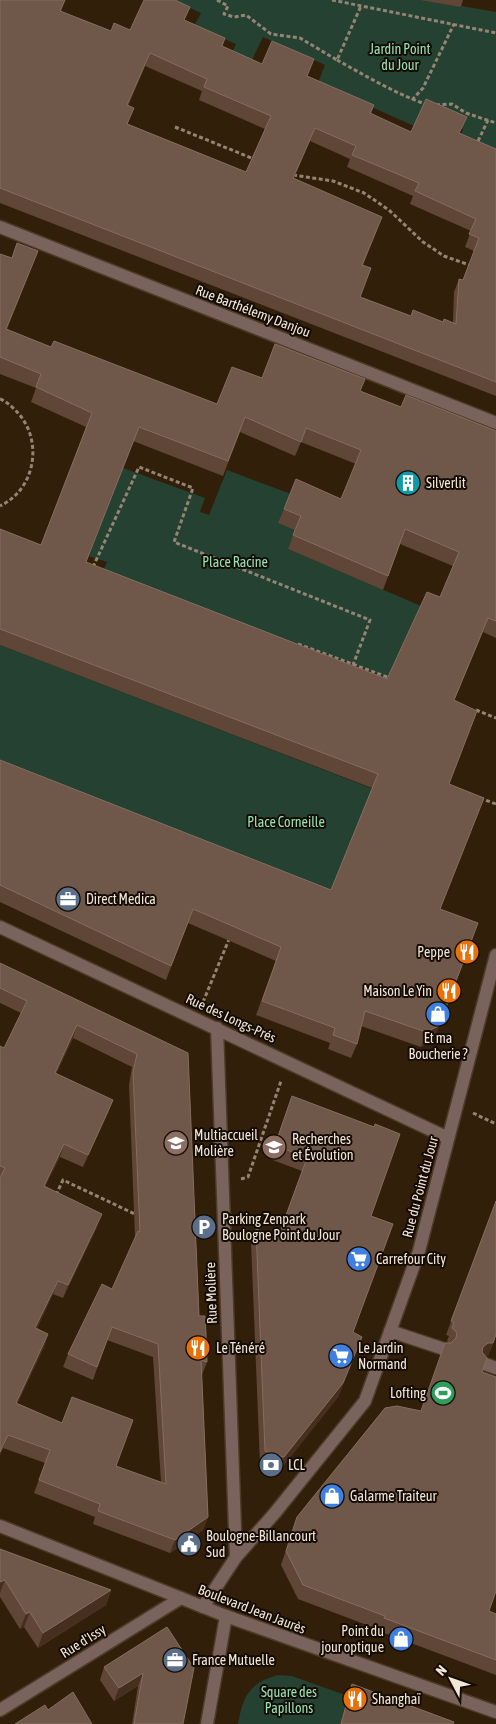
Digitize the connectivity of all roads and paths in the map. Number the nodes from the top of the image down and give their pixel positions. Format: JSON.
{"nodes":[{"id":1,"x":217,"y":0,"type":"edge"},
{"id":2,"x":332,"y":0,"type":"edge"},
{"id":3,"x":361,"y":6,"type":"junction"},
{"id":4,"x":454,"y":24,"type":"junction"},
{"id":5,"x":496,"y":33,"type":"edge"},
{"id":6,"x":337,"y":60,"type":"junction"},
{"id":7,"x":412,"y":100,"type":"junction"},
{"id":8,"x":488,"y":120,"type":"junction"},
{"id":9,"x":496,"y":123,"type":"edge"},
{"id":10,"x":175,"y":127,"type":"dead end"},
{"id":11,"x":478,"y":140,"type":"edge"},
{"id":12,"x":262,"y":162,"type":"edge"},
{"id":13,"x":288,"y":173,"type":"edge"},
{"id":14,"x":0,"y":228,"type":"edge"},
{"id":15,"x":479,"y":269,"type":"edge"},
{"id":16,"x":0,"y":399,"type":"edge"},
{"id":17,"x":496,"y":423,"type":"edge"},
{"id":18,"x":0,"y":506,"type":"edge"},
{"id":19,"x":98,"y":569,"type":"edge"},
{"id":20,"x":297,"y":644,"type":"edge"},
{"id":21,"x":353,"y":665,"type":"junction"},
{"id":22,"x":398,"y":681,"type":"edge"},
{"id":23,"x":469,"y":708,"type":"edge"},
{"id":24,"x":496,"y":718,"type":"edge"},
{"id":25,"x":478,"y":798,"type":"edge"},
{"id":26,"x":496,"y":804,"type":"edge"},
{"id":27,"x":0,"y":927,"type":"edge"},
{"id":28,"x":232,"y":932,"type":"edge"},
{"id":29,"x":496,"y":955,"type":"edge"},
{"id":30,"x":196,"y":1018,"type":"junction"},
{"id":31,"x":217,"y":1028,"type":"junction"},
{"id":32,"x":288,"y":1062,"type":"junction"},
{"id":33,"x":448,"y":1138,"type":"junction"},
{"id":34,"x":221,"y":1185,"type":"junction"},
{"id":35,"x":54,"y":1198,"type":"edge"},
{"id":36,"x":142,"y":1217,"type":"edge"},
{"id":37,"x":390,"y":1331,"type":"junction"},
{"id":38,"x":444,"y":1349,"type":"edge"},
{"id":39,"x":0,"y":1526,"type":"edge"},
{"id":40,"x":236,"y":1557,"type":"junction"},
{"id":41,"x":181,"y":1598,"type":"junction"},
{"id":42,"x":203,"y":1607,"type":"junction"},
{"id":43,"x":226,"y":1616,"type":"junction"},
{"id":44,"x":0,"y":1710,"type":"edge"},
{"id":45,"x":496,"y":1712,"type":"edge"},
{"id":46,"x":207,"y":1724,"type":"edge"}],
"edges":[{"from":1,"to":6,"type":"path"},
{"from":2,"to":3,"type":"path"},
{"from":3,"to":4,"type":"path"},
{"from":3,"to":6,"type":"path"},
{"from":4,"to":5,"type":"path"},
{"from":4,"to":7,"type":"path"},
{"from":6,"to":7,"type":"path"},
{"from":7,"to":8,"type":"path"},
{"from":8,"to":9,"type":"path"},
{"from":8,"to":11,"type":"path"},
{"from":10,"to":12,"type":"path"},
{"from":13,"to":15,"type":"path"},
{"from":14,"to":17,"type":"street","name":"Rue Barthélemy Danjou"},
{"from":16,"to":18,"type":"path"},
{"from":19,"to":21,"type":"path"},
{"from":20,"to":21,"type":"path"},
{"from":21,"to":22,"type":"path"},
{"from":23,"to":24,"type":"path"},
{"from":25,"to":26,"type":"path"},
{"from":27,"to":30,"type":"street","name":"Rue des Longs-Prés"},
{"from":28,"to":30,"type":"path"},
{"from":29,"to":33,"type":"street","name":"Rue du Point du Jour"},
{"from":30,"to":31,"type":"street","name":"Rue des Longs-Prés"},
{"from":31,"to":32,"type":"street","name":"Rue des Longs-Prés"},
{"from":31,"to":34,"type":"street","name":"Rue Molière"},
{"from":32,"to":33,"type":"street","name":"Rue des Longs-Prés"},
{"from":32,"to":34,"type":"path"},
{"from":33,"to":37,"type":"street","name":"Rue du Point du Jour"},
{"from":34,"to":40,"type":"street","name":"Rue Molière"},
{"from":35,"to":36,"type":"path"},
{"from":37,"to":38,"type":"street"},
{"from":37,"to":40,"type":"street","name":"Rue du Point du Jour"},
{"from":39,"to":41,"type":"street","name":"Boulevard Jean Jaurès"},
{"from":40,"to":42,"type":"street","name":"Rue du Point du Jour"},
{"from":41,"to":42,"type":"street","name":"Boulevard Jean Jaurès"},
{"from":41,"to":44,"type":"street","name":"Rue d'Issy"},
{"from":42,"to":43,"type":"street","name":"Boulevard Jean Jaurès"},
{"from":43,"to":45,"type":"street","name":"Boulevard Jean Jaurès"},
{"from":43,"to":46,"type":"street"}]}
